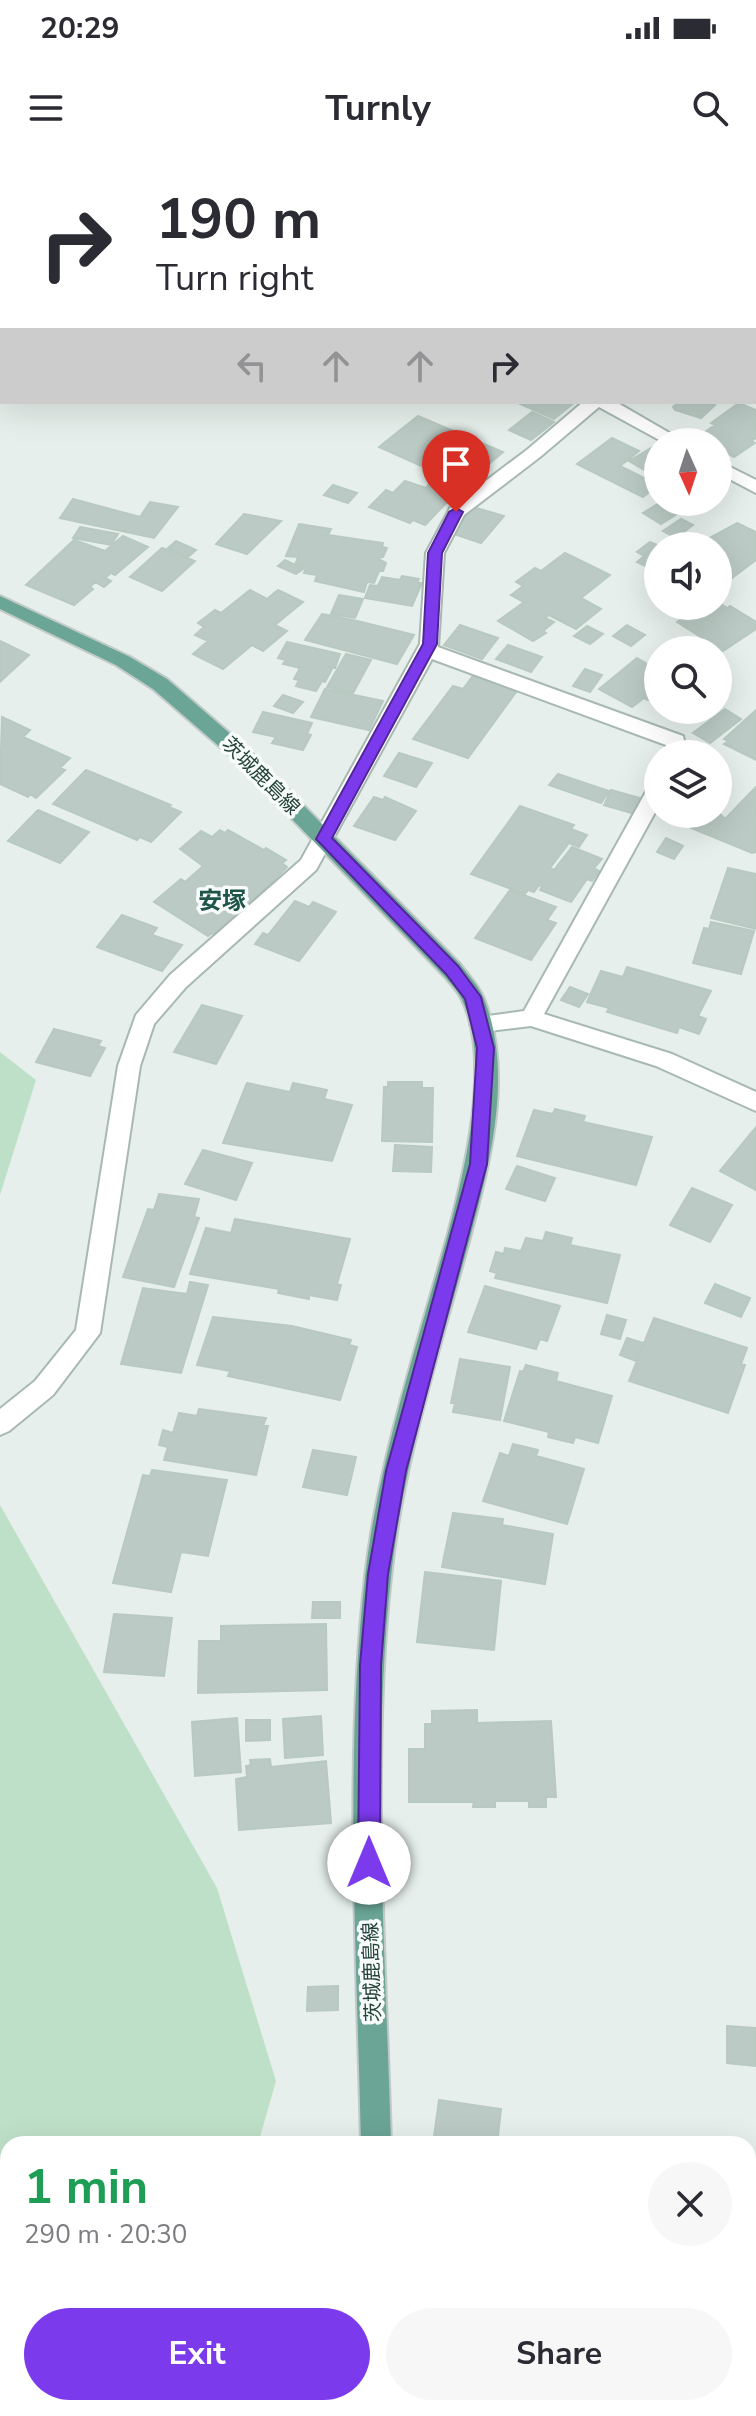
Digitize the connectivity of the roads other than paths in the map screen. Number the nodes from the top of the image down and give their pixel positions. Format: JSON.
{"nodes":[{"id":1,"x":592,"y":404,"type":"edge"},
{"id":2,"x":628,"y":408,"type":"edge"},
{"id":3,"x":656,"y":428,"type":"edge"},
{"id":4,"x":732,"y":474,"type":"edge"},
{"id":5,"x":756,"y":487,"type":"edge"},
{"id":6,"x":0,"y":602,"type":"edge"},
{"id":7,"x":427,"y":650,"type":"junction"},
{"id":8,"x":673,"y":740,"type":"edge"},
{"id":9,"x":644,"y":813,"type":"edge"},
{"id":10,"x":324,"y":839,"type":"junction"},
{"id":11,"x":531,"y":1018,"type":"junction"},
{"id":12,"x":481,"y":1024,"type":"junction"},
{"id":13,"x":756,"y":1102,"type":"edge"},
{"id":14,"x":0,"y":1424,"type":"edge"},
{"id":15,"x":376,"y":2136,"type":"edge"}],
"edges":[{"from":1,"to":7,"type":"street"},
{"from":2,"to":3,"type":"street"},
{"from":4,"to":5,"type":"street"},
{"from":6,"to":10,"type":"main road","name":"茨城鹿島線"},
{"from":7,"to":8,"type":"street"},
{"from":7,"to":10,"type":"street"},
{"from":9,"to":11,"type":"street"},
{"from":10,"to":12,"type":"main road","name":"茨城鹿島線"},
{"from":10,"to":14,"type":"street"},
{"from":11,"to":12,"type":"street"},
{"from":11,"to":13,"type":"street"},
{"from":12,"to":15,"type":"main road","name":"茨城鹿島線"}]}
